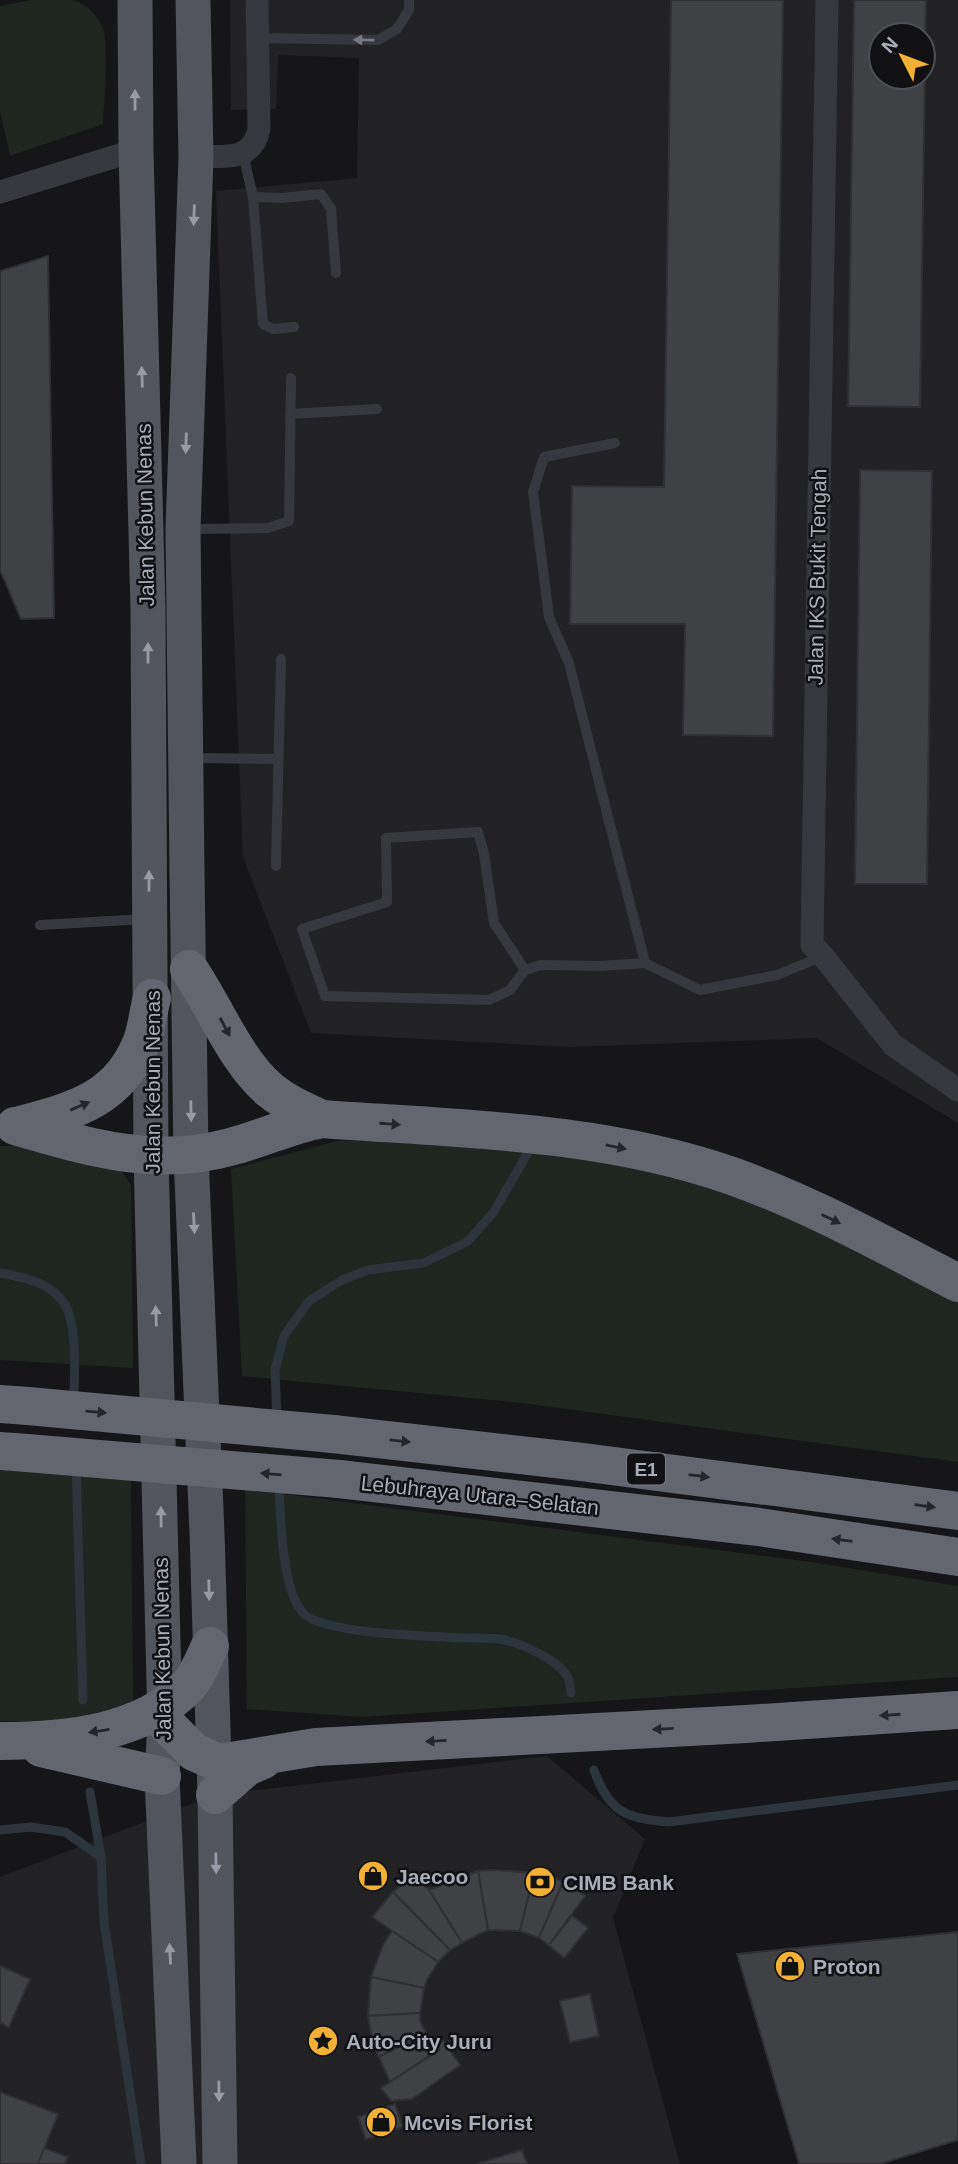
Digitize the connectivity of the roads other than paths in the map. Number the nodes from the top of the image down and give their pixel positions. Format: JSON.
{"nodes":[{"id":1,"x":193,"y":0,"type":"edge"},
{"id":2,"x":257,"y":0,"type":"edge"},
{"id":3,"x":409,"y":0,"type":"edge"},
{"id":4,"x":827,"y":0,"type":"edge"},
{"id":5,"x":131,"y":3,"type":"edge"},
{"id":6,"x":258,"y":38,"type":"junction"},
{"id":7,"x":136,"y":150,"type":"junction"},
{"id":8,"x":243,"y":154,"type":"junction"},
{"id":9,"x":196,"y":157,"type":"junction"},
{"id":10,"x":0,"y":192,"type":"edge"},
{"id":11,"x":253,"y":197,"type":"junction"},
{"id":12,"x":336,"y":273,"type":"dead end"},
{"id":13,"x":294,"y":327,"type":"dead end"},
{"id":14,"x":291,"y":378,"type":"dead end"},
{"id":15,"x":377,"y":409,"type":"dead end"},
{"id":16,"x":290,"y":414,"type":"junction"},
{"id":17,"x":615,"y":443,"type":"dead end"},
{"id":18,"x":183,"y":529,"type":"junction"},
{"id":19,"x":281,"y":659,"type":"dead end"},
{"id":20,"x":187,"y":758,"type":"junction"},
{"id":21,"x":278,"y":759,"type":"junction"},
{"id":22,"x":276,"y":866,"type":"dead end"},
{"id":23,"x":149,"y":919,"type":"junction"},
{"id":24,"x":40,"y":925,"type":"dead end"},
{"id":25,"x":823,"y":956,"type":"junction"},
{"id":26,"x":645,"y":963,"type":"junction"},
{"id":27,"x":189,"y":969,"type":"junction"},
{"id":28,"x":525,"y":970,"type":"junction"},
{"id":29,"x":152,"y":998,"type":"junction"},
{"id":30,"x":958,"y":1090,"type":"edge"},
{"id":31,"x":322,"y":1119,"type":"junction"},
{"id":32,"x":8,"y":1126,"type":"edge"},
{"id":33,"x":191,"y":1155,"type":"junction"},
{"id":34,"x":151,"y":1156,"type":"junction"},
{"id":35,"x":958,"y":1283,"type":"edge"},
{"id":36,"x":14,"y":1405,"type":"edge"},
{"id":37,"x":14,"y":1452,"type":"edge"},
{"id":38,"x":958,"y":1511,"type":"edge"},
{"id":39,"x":958,"y":1557,"type":"edge"},
{"id":40,"x":210,"y":1646,"type":"junction"},
{"id":41,"x":958,"y":1710,"type":"edge"},
{"id":42,"x":164,"y":1715,"type":"junction"},
{"id":43,"x":6,"y":1741,"type":"edge"},
{"id":44,"x":162,"y":1776,"type":"junction"},
{"id":45,"x":214,"y":1778,"type":"junction"},
{"id":46,"x":179,"y":2164,"type":"edge"},
{"id":47,"x":220,"y":2164,"type":"edge"}],
"edges":[{"from":1,"to":9,"type":"main road","name":"Jalan Kebun Nenas"},
{"from":2,"to":6,"type":"street"},
{"from":3,"to":6,"type":"lane","one_way":true},
{"from":4,"to":25,"type":"street","name":"Jalan IKS Bukit Tengah"},
{"from":7,"to":5,"type":"main road","name":"Jalan Kebun Nenas","one_way":true},
{"from":6,"to":8,"type":"street"},
{"from":7,"to":10,"type":"street"},
{"from":23,"to":7,"type":"main road","name":"Jalan Kebun Nenas","one_way":true},
{"from":8,"to":9,"type":"street"},
{"from":8,"to":11,"type":"lane"},
{"from":9,"to":18,"type":"main road","name":"Jalan Kebun Nenas","one_way":true},
{"from":11,"to":12,"type":"lane"},
{"from":11,"to":13,"type":"lane"},
{"from":14,"to":16,"type":"lane"},
{"from":15,"to":16,"type":"lane"},
{"from":16,"to":18,"type":"lane"},
{"from":17,"to":26,"type":"lane"},
{"from":18,"to":20,"type":"main road","name":"Jalan Kebun Nenas"},
{"from":19,"to":21,"type":"lane"},
{"from":20,"to":21,"type":"lane"},
{"from":20,"to":27,"type":"main road","name":"Jalan Kebun Nenas"},
{"from":21,"to":22,"type":"lane"},
{"from":23,"to":24,"type":"lane"},
{"from":23,"to":29,"type":"main road","name":"Jalan Kebun Nenas"},
{"from":25,"to":26,"type":"lane"},
{"from":25,"to":30,"type":"street","name":"Jalan IKS Bukit Tengah"},
{"from":26,"to":28,"type":"lane"},
{"from":27,"to":31,"type":"highway","one_way":true},
{"from":27,"to":33,"type":"main road","name":"Jalan Kebun Nenas","one_way":true},
{"from":28,"to":28,"type":"lane"},
{"from":32,"to":29,"type":"highway","one_way":true},
{"from":29,"to":34,"type":"main road","name":"Jalan Kebun Nenas"},
{"from":31,"to":33,"type":"highway"},
{"from":31,"to":35,"type":"highway","one_way":true},
{"from":32,"to":34,"type":"highway"},
{"from":33,"to":34,"type":"highway"},
{"from":33,"to":40,"type":"main road","name":"Jalan Kebun Nenas","one_way":true},
{"from":42,"to":34,"type":"main road","name":"Jalan Kebun Nenas","one_way":true},
{"from":36,"to":38,"type":"highway","name":"Lebuhraya Utara–Selatan","number":"E1","one_way":true,"bridge":true},
{"from":39,"to":37,"type":"highway","name":"Lebuhraya Utara–Selatan","number":"E1","one_way":true,"bridge":true},
{"from":40,"to":42,"type":"highway"},
{"from":40,"to":45,"type":"main road","name":"Jalan Kebun Nenas"},
{"from":41,"to":45,"type":"highway","one_way":true},
{"from":42,"to":43,"type":"highway","one_way":true},
{"from":42,"to":44,"type":"main road","name":"Jalan Kebun Nenas"},
{"from":42,"to":45,"type":"highway"},
{"from":43,"to":44,"type":"highway"},
{"from":46,"to":44,"type":"main road","name":"Jalan Kebun Nenas","one_way":true},
{"from":45,"to":47,"type":"main road","name":"Jalan Kebun Nenas","one_way":true}]}
